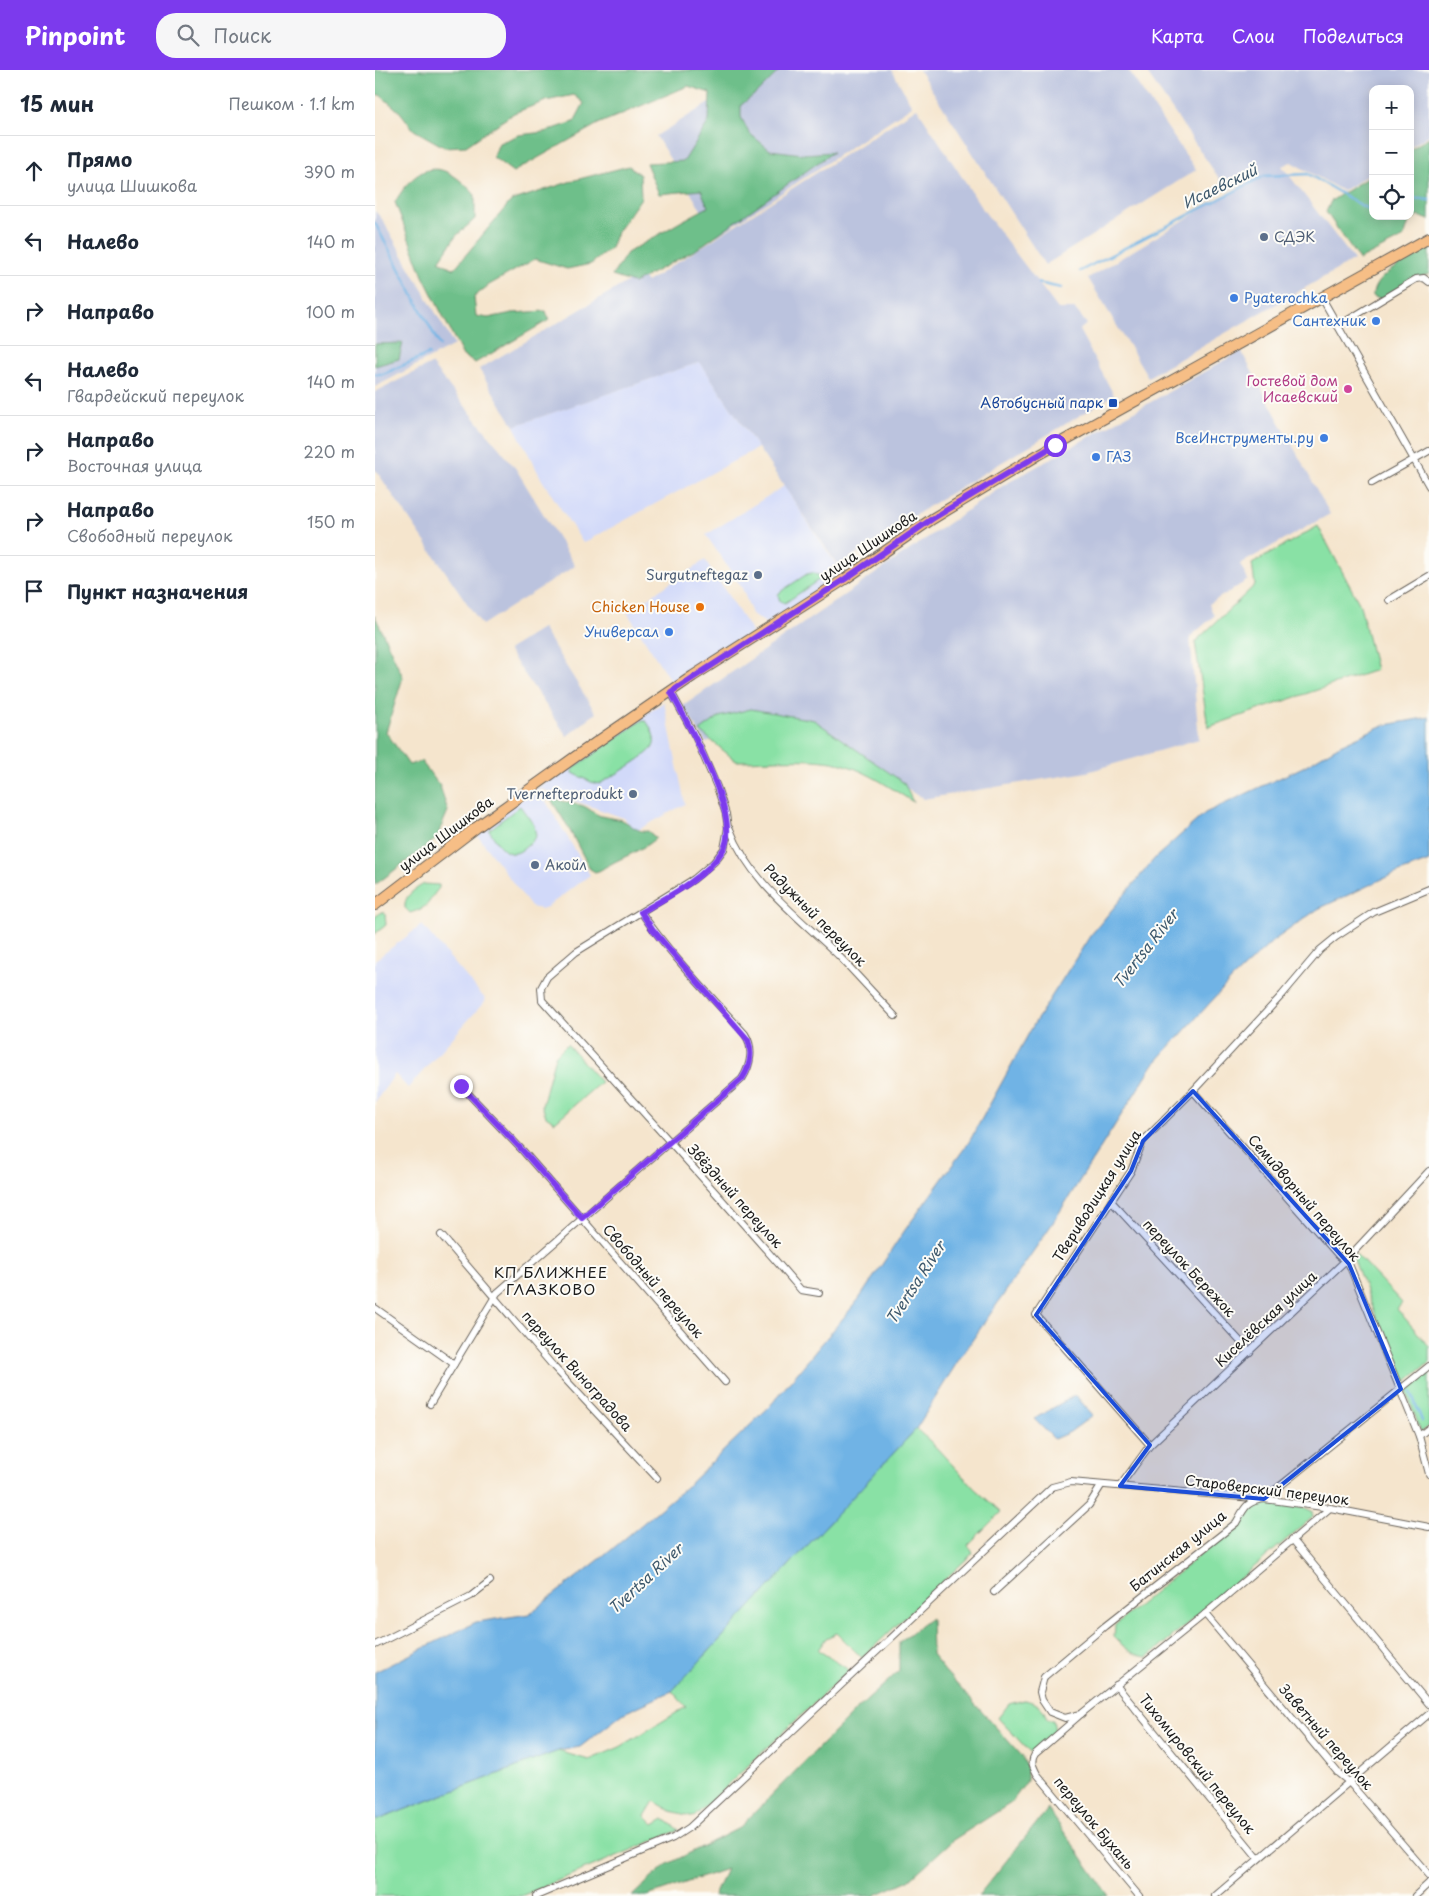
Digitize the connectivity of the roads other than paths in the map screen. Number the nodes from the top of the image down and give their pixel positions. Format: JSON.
{"nodes":[{"id":1,"x":1429,"y":238,"type":"edge"},
{"id":2,"x":1429,"y":282,"type":"edge"},
{"id":3,"x":1321,"y":298,"type":"junction"},
{"id":4,"x":1338,"y":326,"type":"junction"},
{"id":5,"x":1429,"y":451,"type":"edge"},
{"id":6,"x":1414,"y":460,"type":"junction"},
{"id":7,"x":1372,"y":483,"type":"dead end"},
{"id":8,"x":1429,"y":486,"type":"edge"},
{"id":9,"x":1429,"y":576,"type":"edge"},
{"id":10,"x":1389,"y":600,"type":"dead end"},
{"id":11,"x":671,"y":692,"type":"junction"},
{"id":12,"x":728,"y":824,"type":"junction"},
{"id":13,"x":1429,"y":889,"type":"edge"},
{"id":14,"x":375,"y":905,"type":"edge"},
{"id":15,"x":641,"y":912,"type":"junction"},
{"id":16,"x":895,"y":1016,"type":"dead end"},
{"id":17,"x":461,"y":1086,"type":"dead end"},
{"id":18,"x":1193,"y":1091,"type":"junction"},
{"id":19,"x":669,"y":1142,"type":"junction"},
{"id":20,"x":1429,"y":1171,"type":"edge"},
{"id":21,"x":1111,"y":1201,"type":"junction"},
{"id":22,"x":582,"y":1218,"type":"junction"},
{"id":23,"x":441,"y":1235,"type":"dead end"},
{"id":24,"x":1346,"y":1260,"type":"junction"},
{"id":25,"x":819,"y":1293,"type":"dead end"},
{"id":26,"x":494,"y":1296,"type":"junction"},
{"id":27,"x":375,"y":1308,"type":"edge"},
{"id":28,"x":1249,"y":1352,"type":"junction"},
{"id":29,"x":454,"y":1364,"type":"junction"},
{"id":30,"x":1429,"y":1366,"type":"edge"},
{"id":31,"x":725,"y":1382,"type":"dead end"},
{"id":32,"x":1401,"y":1389,"type":"junction"},
{"id":33,"x":430,"y":1404,"type":"dead end"},
{"id":34,"x":1429,"y":1428,"type":"edge"},
{"id":35,"x":1419,"y":1436,"type":"junction"},
{"id":36,"x":1150,"y":1445,"type":"junction"},
{"id":37,"x":1429,"y":1474,"type":"edge"},
{"id":38,"x":657,"y":1478,"type":"dead end"},
{"id":39,"x":1101,"y":1486,"type":"junction"},
{"id":40,"x":1120,"y":1486,"type":"junction"},
{"id":41,"x":1264,"y":1500,"type":"junction"},
{"id":42,"x":1330,"y":1508,"type":"junction"},
{"id":43,"x":1429,"y":1527,"type":"edge"},
{"id":44,"x":1293,"y":1540,"type":"junction"},
{"id":45,"x":490,"y":1582,"type":"dead end"},
{"id":46,"x":994,"y":1592,"type":"dead end"},
{"id":47,"x":1205,"y":1614,"type":"junction"},
{"id":48,"x":375,"y":1645,"type":"edge"},
{"id":49,"x":1116,"y":1685,"type":"junction"},
{"id":50,"x":1429,"y":1704,"type":"edge"},
{"id":51,"x":1081,"y":1714,"type":"junction"},
{"id":52,"x":1429,"y":1714,"type":"edge"},
{"id":53,"x":1349,"y":1782,"type":"junction"},
{"id":54,"x":1258,"y":1858,"type":"junction"},
{"id":55,"x":1429,"y":1875,"type":"edge"},
{"id":56,"x":1429,"y":1883,"type":"edge"},
{"id":57,"x":536,"y":1896,"type":"edge"},
{"id":58,"x":1139,"y":1896,"type":"edge"},
{"id":59,"x":1215,"y":1896,"type":"edge"},
{"id":60,"x":1415,"y":1896,"type":"edge"}],
"edges":[{"from":1,"to":3,"type":"main road","name":"улица Шишкова"},
{"from":2,"to":4,"type":"street"},
{"from":3,"to":4,"type":"street"},
{"from":3,"to":11,"type":"main road","name":"улица Шишкова"},
{"from":4,"to":6,"type":"street"},
{"from":5,"to":6,"type":"street"},
{"from":6,"to":7,"type":"street"},
{"from":6,"to":8,"type":"street"},
{"from":9,"to":10,"type":"street"},
{"from":11,"to":12,"type":"street","name":"Радужный переулок"},
{"from":11,"to":14,"type":"main road","name":"улица Шишкова"},
{"from":12,"to":15,"type":"street"},
{"from":12,"to":16,"type":"street","name":"Радужный переулок"},
{"from":13,"to":18,"type":"street","name":"Твериводицкая улица"},
{"from":15,"to":19,"type":"street"},
{"from":15,"to":19,"type":"street","name":"Звёздный переулок"},
{"from":17,"to":22,"type":"street","name":"Свободный переулок"},
{"from":18,"to":21,"type":"street","name":"Твериводицкая улица"},
{"from":18,"to":24,"type":"street","name":"Семидворный переулок"},
{"from":19,"to":22,"type":"street"},
{"from":19,"to":25,"type":"street","name":"Звёздный переулок"},
{"from":20,"to":24,"type":"street","name":"Киселёвская улица"},
{"from":21,"to":28,"type":"street","name":"переулок Бережок"},
{"from":21,"to":36,"type":"street","name":"Твериводицкая улица"},
{"from":22,"to":26,"type":"street"},
{"from":22,"to":31,"type":"street","name":"Свободный переулок"},
{"from":23,"to":26,"type":"street","name":"переулок Виноградова"},
{"from":24,"to":28,"type":"street","name":"Киселёвская улица"},
{"from":24,"to":32,"type":"street","name":"Семидворный переулок"},
{"from":26,"to":29,"type":"street"},
{"from":26,"to":38,"type":"street","name":"переулок Виноградова"},
{"from":27,"to":29,"type":"street"},
{"from":28,"to":36,"type":"street","name":"Киселёвская улица"},
{"from":29,"to":33,"type":"street"},
{"from":30,"to":32,"type":"street","name":"Батинская улица"},
{"from":32,"to":35,"type":"street","name":"Семидворный переулок"},
{"from":32,"to":41,"type":"street","name":"Батинская улица"},
{"from":34,"to":35,"type":"street"},
{"from":35,"to":37,"type":"street","name":"Семидворный переулок"},
{"from":36,"to":40,"type":"street","name":"Киселёвская улица"},
{"from":39,"to":40,"type":"street","name":"Староверский переулок"},
{"from":39,"to":46,"type":"street"},
{"from":39,"to":57,"type":"street","name":"Староверский переулок"},
{"from":40,"to":41,"type":"street","name":"Староверский переулок"},
{"from":41,"to":42,"type":"street","name":"Староверский переулок"},
{"from":41,"to":51,"type":"street","name":"Батинская улица"},
{"from":42,"to":43,"type":"street","name":"Староверский переулок"},
{"from":42,"to":44,"type":"street"},
{"from":44,"to":47,"type":"street"},
{"from":44,"to":50,"type":"street"},
{"from":45,"to":48,"type":"street"},
{"from":47,"to":49,"type":"street"},
{"from":47,"to":53,"type":"street","name":"Заветный переулок"},
{"from":49,"to":51,"type":"street"},
{"from":49,"to":54,"type":"street","name":"Тихомировский переулок"},
{"from":51,"to":58,"type":"street","name":"переулок Бухань"},
{"from":52,"to":53,"type":"street"},
{"from":53,"to":54,"type":"street"},
{"from":53,"to":55,"type":"street","name":"Заветный переулок"},
{"from":54,"to":59,"type":"street"},
{"from":56,"to":60,"type":"street"}]}
